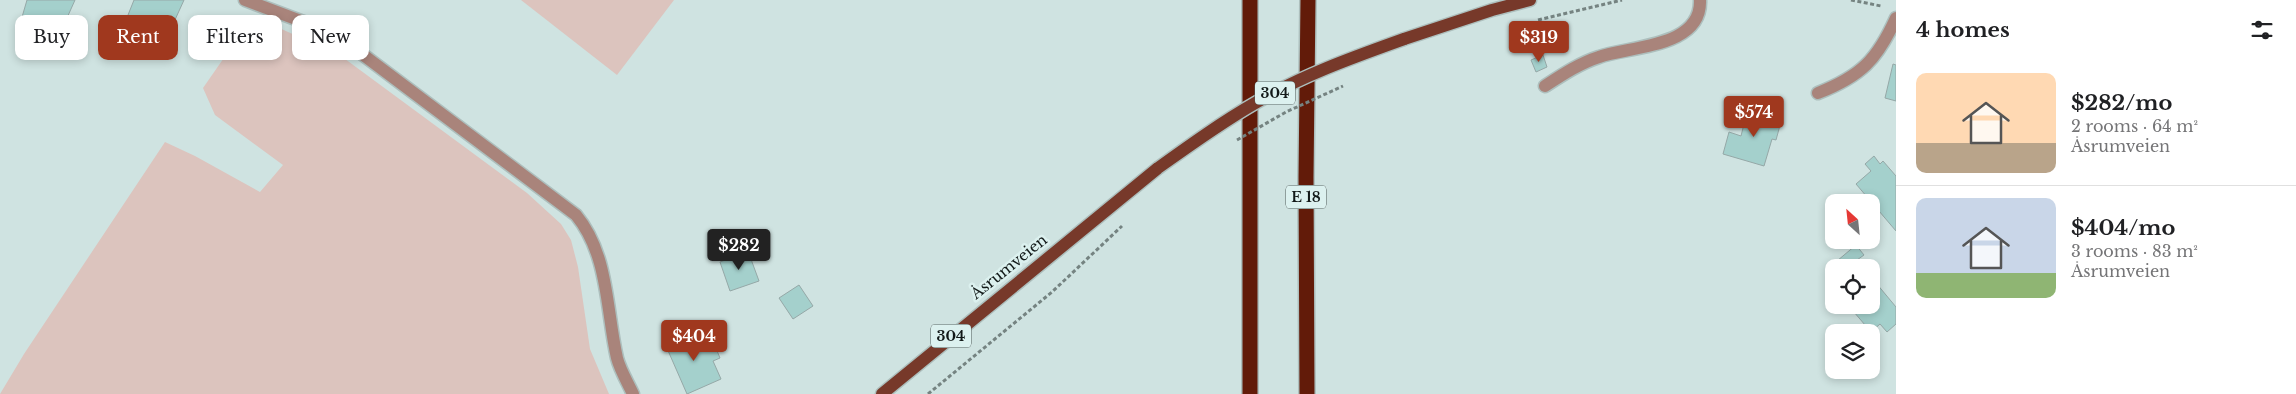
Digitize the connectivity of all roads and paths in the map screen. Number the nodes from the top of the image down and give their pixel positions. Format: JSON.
{"nodes":[{"id":1,"x":245,"y":0,"type":"edge"},
{"id":2,"x":1250,"y":0,"type":"edge"},
{"id":3,"x":1308,"y":0,"type":"edge"},
{"id":4,"x":1530,"y":0,"type":"edge"},
{"id":5,"x":1622,"y":0,"type":"edge"},
{"id":6,"x":1700,"y":0,"type":"edge"},
{"id":7,"x":1851,"y":0,"type":"edge"},
{"id":8,"x":1887,"y":7,"type":"dead end"},
{"id":9,"x":1896,"y":18,"type":"edge"},
{"id":10,"x":1534,"y":21,"type":"dead end"},
{"id":11,"x":1352,"y":82,"type":"dead end"},
{"id":12,"x":1545,"y":86,"type":"dead end"},
{"id":13,"x":1818,"y":93,"type":"dead end"},
{"id":14,"x":1237,"y":141,"type":"dead end"},
{"id":15,"x":1124,"y":224,"type":"dead end"},
{"id":16,"x":633,"y":394,"type":"edge"},
{"id":17,"x":882,"y":394,"type":"edge"},
{"id":18,"x":928,"y":394,"type":"edge"},
{"id":19,"x":1250,"y":394,"type":"edge"},
{"id":20,"x":1307,"y":394,"type":"edge"}],
"edges":[{"from":1,"to":16,"type":"lane"},
{"from":2,"to":19,"type":"highway"},
{"from":3,"to":20,"type":"highway","number":"E 18"},
{"from":4,"to":17,"type":"main road","name":"Åsrumveien","number":"304","bridge":true},
{"from":5,"to":10,"type":"path"},
{"from":6,"to":12,"type":"lane"},
{"from":7,"to":8,"type":"path"},
{"from":9,"to":13,"type":"lane"},
{"from":11,"to":14,"type":"path","bridge":true},
{"from":15,"to":18,"type":"path"}]}
